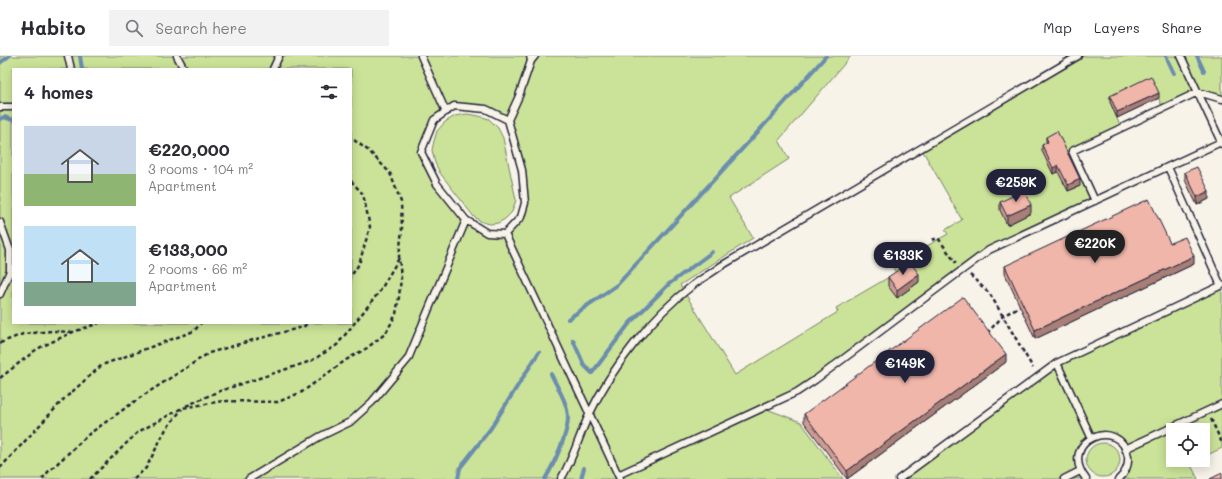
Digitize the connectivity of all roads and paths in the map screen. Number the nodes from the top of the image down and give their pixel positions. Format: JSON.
{"nodes":[{"id":1,"x":68,"y":56,"type":"edge"},
{"id":2,"x":177,"y":56,"type":"edge"},
{"id":3,"x":279,"y":56,"type":"edge"},
{"id":4,"x":421,"y":56,"type":"edge"},
{"id":5,"x":1078,"y":56,"type":"edge"},
{"id":6,"x":1181,"y":56,"type":"edge"},
{"id":7,"x":532,"y":58,"type":"edge"},
{"id":8,"x":71,"y":68,"type":"edge"},
{"id":9,"x":183,"y":68,"type":"edge"},
{"id":10,"x":273,"y":68,"type":"edge"},
{"id":11,"x":1198,"y":92,"type":"junction"},
{"id":12,"x":1222,"y":99,"type":"edge"},
{"id":13,"x":0,"y":107,"type":"edge"},
{"id":14,"x":12,"y":107,"type":"edge"},
{"id":15,"x":446,"y":112,"type":"junction"},
{"id":16,"x":508,"y":120,"type":"junction"},
{"id":17,"x":352,"y":139,"type":"edge"},
{"id":18,"x":1222,"y":143,"type":"edge"},
{"id":19,"x":1168,"y":167,"type":"junction"},
{"id":20,"x":352,"y":182,"type":"edge"},
{"id":21,"x":1095,"y":201,"type":"junction"},
{"id":22,"x":466,"y":220,"type":"junction"},
{"id":23,"x":0,"y":222,"type":"edge"},
{"id":24,"x":505,"y":234,"type":"junction"},
{"id":25,"x":932,"y":240,"type":"dead end"},
{"id":26,"x":400,"y":257,"type":"junction"},
{"id":27,"x":964,"y":269,"type":"junction"},
{"id":28,"x":352,"y":274,"type":"edge"},
{"id":29,"x":1222,"y":285,"type":"edge"},
{"id":30,"x":0,"y":294,"type":"edge"},
{"id":31,"x":1020,"y":306,"type":"edge"},
{"id":32,"x":1003,"y":316,"type":"junction"},
{"id":33,"x":96,"y":324,"type":"edge"},
{"id":34,"x":200,"y":324,"type":"edge"},
{"id":35,"x":307,"y":324,"type":"edge"},
{"id":36,"x":73,"y":332,"type":"junction"},
{"id":37,"x":985,"y":334,"type":"edge"},
{"id":38,"x":0,"y":343,"type":"edge"},
{"id":39,"x":1057,"y":363,"type":"junction"},
{"id":40,"x":1038,"y":377,"type":"junction"},
{"id":41,"x":0,"y":378,"type":"edge"},
{"id":42,"x":1222,"y":404,"type":"edge"},
{"id":43,"x":182,"y":408,"type":"junction"},
{"id":44,"x":1207,"y":411,"type":"junction"},
{"id":45,"x":589,"y":414,"type":"junction"},
{"id":46,"x":1092,"y":437,"type":"junction"},
{"id":47,"x":1222,"y":443,"type":"edge"},
{"id":48,"x":1126,"y":449,"type":"junction"},
{"id":49,"x":568,"y":467,"type":"junction"},
{"id":50,"x":0,"y":468,"type":"edge"},
{"id":51,"x":1080,"y":472,"type":"junction"},
{"id":52,"x":619,"y":477,"type":"edge"},
{"id":53,"x":1121,"y":478,"type":"edge"},
{"id":54,"x":42,"y":479,"type":"edge"},
{"id":55,"x":90,"y":479,"type":"edge"},
{"id":56,"x":134,"y":479,"type":"edge"},
{"id":57,"x":249,"y":479,"type":"edge"},
{"id":58,"x":561,"y":479,"type":"edge"},
{"id":59,"x":566,"y":479,"type":"edge"},
{"id":60,"x":898,"y":479,"type":"edge"},
{"id":61,"x":1064,"y":479,"type":"edge"},
{"id":62,"x":1086,"y":479,"type":"edge"}],
"edges":[{"from":1,"to":8,"type":"lane"},
{"from":2,"to":9,"type":"lane"},
{"from":3,"to":10,"type":"lane"},
{"from":4,"to":15,"type":"lane"},
{"from":5,"to":45,"type":"lane"},
{"from":6,"to":11,"type":"lane"},
{"from":7,"to":16,"type":"lane"},
{"from":11,"to":12,"type":"lane"},
{"from":11,"to":18,"type":"lane"},
{"from":11,"to":21,"type":"lane"},
{"from":13,"to":14,"type":"lane"},
{"from":15,"to":16,"type":"lane"},
{"from":15,"to":22,"type":"lane"},
{"from":16,"to":24,"type":"lane"},
{"from":17,"to":26,"type":"path"},
{"from":18,"to":19,"type":"lane"},
{"from":19,"to":21,"type":"lane"},
{"from":19,"to":29,"type":"lane"},
{"from":20,"to":28,"type":"path"},
{"from":21,"to":27,"type":"lane"},
{"from":22,"to":24,"type":"lane"},
{"from":22,"to":57,"type":"lane"},
{"from":23,"to":30,"type":"lane"},
{"from":24,"to":45,"type":"lane"},
{"from":25,"to":27,"type":"path"},
{"from":26,"to":43,"type":"path"},
{"from":26,"to":43,"type":"path"},
{"from":27,"to":32,"type":"path"},
{"from":27,"to":52,"type":"lane"},
{"from":29,"to":39,"type":"lane"},
{"from":31,"to":32,"type":"path"},
{"from":32,"to":37,"type":"path"},
{"from":32,"to":40,"type":"path"},
{"from":33,"to":36,"type":"path"},
{"from":34,"to":50,"type":"path"},
{"from":35,"to":54,"type":"path"},
{"from":36,"to":38,"type":"path"},
{"from":36,"to":41,"type":"path"},
{"from":39,"to":40,"type":"lane"},
{"from":39,"to":46,"type":"lane"},
{"from":40,"to":60,"type":"lane"},
{"from":42,"to":44,"type":"lane"},
{"from":43,"to":55,"type":"path"},
{"from":43,"to":56,"type":"path"},
{"from":44,"to":47,"type":"path"},
{"from":44,"to":48,"type":"lane"},
{"from":45,"to":49,"type":"lane"},
{"from":45,"to":52,"type":"lane"},
{"from":46,"to":48,"type":"lane"},
{"from":46,"to":51,"type":"lane"},
{"from":48,"to":53,"type":"lane"},
{"from":49,"to":58,"type":"lane"},
{"from":49,"to":59,"type":"lane"},
{"from":51,"to":61,"type":"lane"},
{"from":51,"to":62,"type":"lane"}]}
